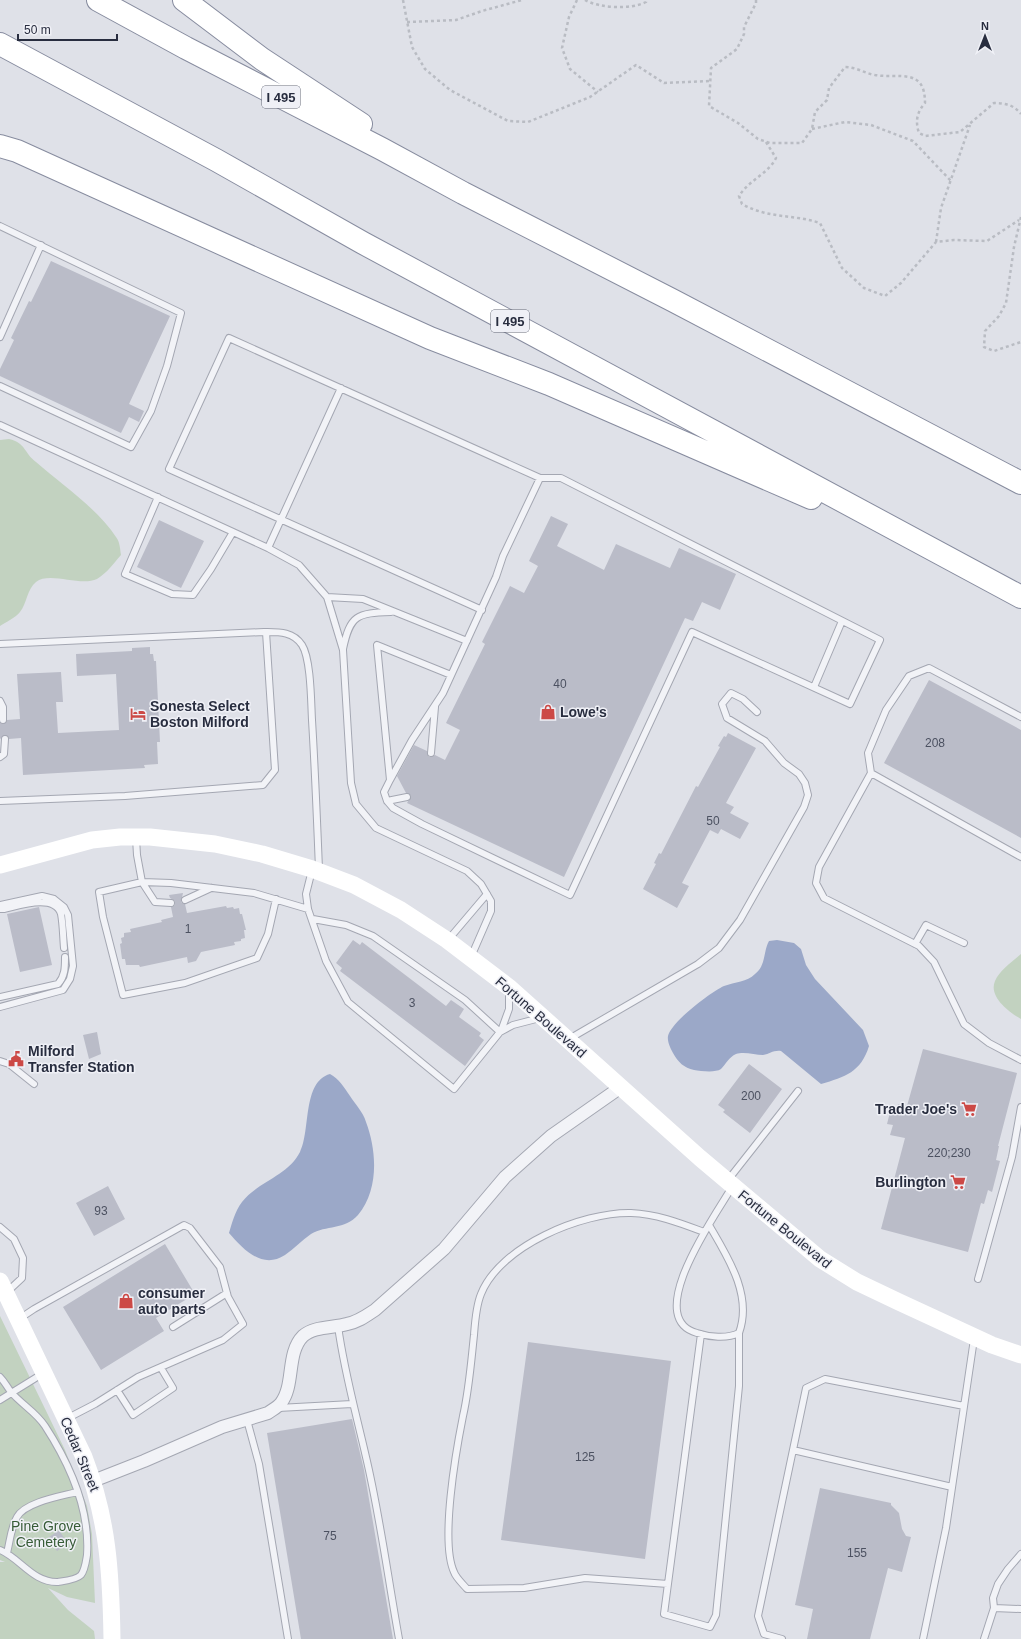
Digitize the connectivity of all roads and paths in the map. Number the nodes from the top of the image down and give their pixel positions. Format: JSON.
{"nodes":[{"id":1,"x":98,"y":0,"type":"edge"},
{"id":2,"x":184,"y":0,"type":"edge"},
{"id":3,"x":403,"y":0,"type":"edge"},
{"id":4,"x":522,"y":0,"type":"edge"},
{"id":5,"x":577,"y":0,"type":"edge"},
{"id":6,"x":585,"y":0,"type":"edge"},
{"id":7,"x":646,"y":0,"type":"edge"},
{"id":8,"x":756,"y":0,"type":"edge"},
{"id":9,"x":407,"y":22,"type":"junction"},
{"id":10,"x":0,"y":44,"type":"edge"},
{"id":11,"x":711,"y":81,"type":"junction"},
{"id":12,"x":598,"y":92,"type":"junction"},
{"id":13,"x":1021,"y":108,"type":"edge"},
{"id":14,"x":1020,"y":112,"type":"edge"},
{"id":15,"x":970,"y":125,"type":"junction"},
{"id":16,"x":812,"y":129,"type":"junction"},
{"id":17,"x":766,"y":142,"type":"junction"},
{"id":18,"x":0,"y":146,"type":"edge"},
{"id":19,"x":951,"y":181,"type":"junction"},
{"id":20,"x":463,"y":193,"type":"junction"},
{"id":21,"x":1020,"y":218,"type":"edge"},
{"id":22,"x":0,"y":226,"type":"edge"},
{"id":23,"x":936,"y":242,"type":"junction"},
{"id":24,"x":41,"y":245,"type":"junction"},
{"id":25,"x":0,"y":337,"type":"edge"},
{"id":26,"x":1021,"y":342,"type":"edge"},
{"id":27,"x":0,"y":386,"type":"edge"},
{"id":28,"x":340,"y":388,"type":"junction"},
{"id":29,"x":0,"y":425,"type":"edge"},
{"id":30,"x":540,"y":478,"type":"junction"},
{"id":31,"x":1021,"y":483,"type":"edge"},
{"id":32,"x":158,"y":497,"type":"junction"},
{"id":33,"x":281,"y":519,"type":"junction"},
{"id":34,"x":233,"y":532,"type":"junction"},
{"id":35,"x":268,"y":548,"type":"junction"},
{"id":36,"x":963,"y":566,"type":"junction"},
{"id":37,"x":326,"y":597,"type":"junction"},
{"id":38,"x":1021,"y":597,"type":"edge"},
{"id":39,"x":482,"y":610,"type":"junction"},
{"id":40,"x":394,"y":612,"type":"junction"},
{"id":41,"x":842,"y":621,"type":"junction"},
{"id":42,"x":266,"y":632,"type":"junction"},
{"id":43,"x":467,"y":641,"type":"junction"},
{"id":44,"x":0,"y":644,"type":"edge"},
{"id":45,"x":343,"y":650,"type":"junction"},
{"id":46,"x":451,"y":675,"type":"junction"},
{"id":47,"x":814,"y":687,"type":"junction"},
{"id":48,"x":0,"y":701,"type":"edge"},
{"id":49,"x":435,"y":705,"type":"junction"},
{"id":50,"x":757,"y":712,"type":"dead end"},
{"id":51,"x":1021,"y":717,"type":"edge"},
{"id":52,"x":4,"y":720,"type":"dead end"},
{"id":53,"x":5,"y":739,"type":"dead end"},
{"id":54,"x":431,"y":753,"type":"dead end"},
{"id":55,"x":0,"y":757,"type":"edge"},
{"id":56,"x":871,"y":773,"type":"junction"},
{"id":57,"x":390,"y":780,"type":"junction"},
{"id":58,"x":407,"y":797,"type":"dead end"},
{"id":59,"x":0,"y":801,"type":"edge"},
{"id":60,"x":387,"y":801,"type":"junction"},
{"id":61,"x":136,"y":836,"type":"junction"},
{"id":62,"x":1021,"y":856,"type":"edge"},
{"id":63,"x":0,"y":865,"type":"edge"},
{"id":64,"x":315,"y":871,"type":"junction"},
{"id":65,"x":142,"y":882,"type":"junction"},
{"id":66,"x":211,"y":888,"type":"junction"},
{"id":67,"x":487,"y":894,"type":"junction"},
{"id":68,"x":276,"y":899,"type":"junction"},
{"id":69,"x":184,"y":900,"type":"dead end"},
{"id":70,"x":170,"y":903,"type":"dead end"},
{"id":71,"x":0,"y":905,"type":"edge"},
{"id":72,"x":0,"y":909,"type":"edge"},
{"id":73,"x":308,"y":909,"type":"junction"},
{"id":74,"x":313,"y":919,"type":"junction"},
{"id":75,"x":447,"y":940,"type":"junction"},
{"id":76,"x":964,"y":943,"type":"dead end"},
{"id":77,"x":915,"y":944,"type":"junction"},
{"id":78,"x":64,"y":948,"type":"dead end"},
{"id":79,"x":64,"y":956,"type":"dead end"},
{"id":80,"x":471,"y":958,"type":"junction"},
{"id":81,"x":510,"y":988,"type":"junction"},
{"id":82,"x":0,"y":997,"type":"edge"},
{"id":83,"x":0,"y":1007,"type":"edge"},
{"id":84,"x":543,"y":1018,"type":"junction"},
{"id":85,"x":500,"y":1032,"type":"junction"},
{"id":86,"x":568,"y":1040,"type":"junction"},
{"id":87,"x":0,"y":1060,"type":"edge"},
{"id":88,"x":1021,"y":1060,"type":"edge"},
{"id":89,"x":34,"y":1084,"type":"dead end"},
{"id":90,"x":621,"y":1087,"type":"junction"},
{"id":91,"x":798,"y":1091,"type":"dead end"},
{"id":92,"x":1021,"y":1107,"type":"edge"},
{"id":93,"x":730,"y":1184,"type":"junction"},
{"id":94,"x":708,"y":1225,"type":"junction"},
{"id":95,"x":0,"y":1227,"type":"edge"},
{"id":96,"x":704,"y":1232,"type":"junction"},
{"id":97,"x":978,"y":1279,"type":"dead end"},
{"id":98,"x":3,"y":1288,"type":"edge"},
{"id":99,"x":227,"y":1293,"type":"junction"},
{"id":100,"x":18,"y":1320,"type":"junction"},
{"id":101,"x":338,"y":1326,"type":"junction"},
{"id":102,"x":173,"y":1328,"type":"dead end"},
{"id":103,"x":739,"y":1332,"type":"junction"},
{"id":104,"x":701,"y":1334,"type":"junction"},
{"id":105,"x":975,"y":1337,"type":"junction"},
{"id":106,"x":1021,"y":1355,"type":"edge"},
{"id":107,"x":161,"y":1368,"type":"junction"},
{"id":108,"x":44,"y":1373,"type":"junction"},
{"id":109,"x":0,"y":1377,"type":"edge"},
{"id":110,"x":118,"y":1390,"type":"junction"},
{"id":111,"x":10,"y":1392,"type":"junction"},
{"id":112,"x":0,"y":1400,"type":"edge"},
{"id":113,"x":352,"y":1404,"type":"junction"},
{"id":114,"x":964,"y":1406,"type":"junction"},
{"id":115,"x":275,"y":1408,"type":"junction"},
{"id":116,"x":66,"y":1419,"type":"junction"},
{"id":117,"x":247,"y":1420,"type":"junction"},
{"id":118,"x":793,"y":1450,"type":"junction"},
{"id":119,"x":93,"y":1481,"type":"junction"},
{"id":120,"x":952,"y":1487,"type":"junction"},
{"id":121,"x":77,"y":1492,"type":"junction"},
{"id":122,"x":0,"y":1550,"type":"edge"},
{"id":123,"x":7,"y":1553,"type":"junction"},
{"id":124,"x":1021,"y":1554,"type":"edge"},
{"id":125,"x":668,"y":1584,"type":"junction"},
{"id":126,"x":994,"y":1608,"type":"junction"},
{"id":127,"x":1021,"y":1609,"type":"edge"},
{"id":128,"x":112,"y":1639,"type":"edge"},
{"id":129,"x":288,"y":1639,"type":"edge"},
{"id":130,"x":399,"y":1639,"type":"edge"},
{"id":131,"x":782,"y":1639,"type":"edge"},
{"id":132,"x":923,"y":1639,"type":"edge"},
{"id":133,"x":984,"y":1639,"type":"edge"}],
"edges":[{"from":1,"to":20,"type":"highway","number":"I 495"},
{"from":2,"to":20,"type":"highway"},
{"from":3,"to":9,"type":"path"},
{"from":4,"to":9,"type":"path"},
{"from":5,"to":12,"type":"path"},
{"from":6,"to":7,"type":"path"},
{"from":8,"to":11,"type":"path"},
{"from":9,"to":12,"type":"path"},
{"from":10,"to":36,"type":"highway","number":"I 495"},
{"from":11,"to":12,"type":"path"},
{"from":11,"to":17,"type":"path"},
{"from":13,"to":14,"type":"path"},
{"from":14,"to":15,"type":"path"},
{"from":15,"to":16,"type":"path"},
{"from":15,"to":19,"type":"path"},
{"from":16,"to":17,"type":"path"},
{"from":16,"to":19,"type":"path"},
{"from":17,"to":23,"type":"path"},
{"from":18,"to":36,"type":"highway"},
{"from":19,"to":23,"type":"path"},
{"from":20,"to":31,"type":"highway","number":"I 495"},
{"from":21,"to":23,"type":"path"},
{"from":21,"to":26,"type":"path"},
{"from":22,"to":24,"type":"lane"},
{"from":24,"to":25,"type":"lane"},
{"from":24,"to":27,"type":"lane"},
{"from":28,"to":30,"type":"lane"},
{"from":28,"to":33,"type":"lane"},
{"from":28,"to":33,"type":"lane"},
{"from":29,"to":32,"type":"lane"},
{"from":30,"to":39,"type":"lane"},
{"from":30,"to":41,"type":"lane"},
{"from":32,"to":34,"type":"lane"},
{"from":32,"to":34,"type":"lane"},
{"from":33,"to":35,"type":"lane"},
{"from":33,"to":39,"type":"lane"},
{"from":34,"to":35,"type":"lane"},
{"from":35,"to":37,"type":"lane"},
{"from":36,"to":38,"type":"highway","number":"I 495"},
{"from":37,"to":40,"type":"lane"},
{"from":37,"to":45,"type":"lane"},
{"from":39,"to":43,"type":"lane"},
{"from":40,"to":43,"type":"lane"},
{"from":40,"to":45,"type":"lane"},
{"from":41,"to":47,"type":"lane"},
{"from":41,"to":47,"type":"lane"},
{"from":42,"to":44,"type":"lane"},
{"from":42,"to":59,"type":"lane"},
{"from":42,"to":64,"type":"lane"},
{"from":43,"to":46,"type":"lane"},
{"from":45,"to":67,"type":"lane"},
{"from":46,"to":49,"type":"lane"},
{"from":46,"to":57,"type":"lane"},
{"from":47,"to":60,"type":"lane"},
{"from":48,"to":52,"type":"lane"},
{"from":49,"to":54,"type":"lane"},
{"from":49,"to":57,"type":"lane"},
{"from":50,"to":86,"type":"lane"},
{"from":51,"to":56,"type":"lane"},
{"from":53,"to":55,"type":"lane"},
{"from":56,"to":62,"type":"lane"},
{"from":56,"to":77,"type":"lane"},
{"from":57,"to":60,"type":"lane"},
{"from":58,"to":60,"type":"lane"},
{"from":61,"to":63,"type":"main road","name":"Fortune Boulevard"},
{"from":61,"to":64,"type":"main road","name":"Fortune Boulevard"},
{"from":61,"to":65,"type":"lane"},
{"from":64,"to":73,"type":"lane"},
{"from":64,"to":75,"type":"main road","name":"Fortune Boulevard"},
{"from":65,"to":66,"type":"lane"},
{"from":65,"to":68,"type":"lane"},
{"from":65,"to":70,"type":"lane"},
{"from":66,"to":68,"type":"lane"},
{"from":66,"to":69,"type":"lane"},
{"from":67,"to":75,"type":"lane"},
{"from":67,"to":80,"type":"lane"},
{"from":68,"to":73,"type":"lane"},
{"from":71,"to":83,"type":"lane"},
{"from":72,"to":78,"type":"lane"},
{"from":73,"to":74,"type":"lane"},
{"from":74,"to":85,"type":"lane"},
{"from":74,"to":85,"type":"lane"},
{"from":75,"to":80,"type":"main road","name":"Fortune Boulevard"},
{"from":76,"to":77,"type":"lane"},
{"from":77,"to":88,"type":"lane"},
{"from":79,"to":82,"type":"lane"},
{"from":80,"to":81,"type":"main road","name":"Fortune Boulevard"},
{"from":81,"to":84,"type":"main road","name":"Fortune Boulevard"},
{"from":81,"to":85,"type":"lane"},
{"from":84,"to":85,"type":"lane"},
{"from":84,"to":86,"type":"main road","name":"Fortune Boulevard"},
{"from":86,"to":90,"type":"main road","name":"Fortune Boulevard"},
{"from":87,"to":89,"type":"lane"},
{"from":90,"to":93,"type":"main road","name":"Fortune Boulevard"},
{"from":90,"to":101,"type":"street"},
{"from":91,"to":93,"type":"lane"},
{"from":92,"to":97,"type":"lane"},
{"from":93,"to":94,"type":"lane"},
{"from":93,"to":105,"type":"main road","name":"Fortune Boulevard"},
{"from":94,"to":96,"type":"lane"},
{"from":94,"to":103,"type":"lane"},
{"from":95,"to":98,"type":"lane"},
{"from":96,"to":104,"type":"lane"},
{"from":96,"to":125,"type":"lane"},
{"from":98,"to":100,"type":"main road","name":"Cedar Street"},
{"from":99,"to":100,"type":"lane"},
{"from":99,"to":102,"type":"lane"},
{"from":99,"to":107,"type":"lane"},
{"from":100,"to":108,"type":"main road","name":"Cedar Street"},
{"from":101,"to":113,"type":"lane"},
{"from":101,"to":115,"type":"street"},
{"from":103,"to":104,"type":"lane"},
{"from":103,"to":125,"type":"lane"},
{"from":104,"to":125,"type":"lane"},
{"from":105,"to":106,"type":"main road","name":"Fortune Boulevard"},
{"from":105,"to":114,"type":"lane"},
{"from":107,"to":110,"type":"lane"},
{"from":107,"to":110,"type":"lane"},
{"from":108,"to":111,"type":"lane"},
{"from":108,"to":116,"type":"main road","name":"Cedar Street"},
{"from":109,"to":111,"type":"lane"},
{"from":110,"to":116,"type":"lane"},
{"from":111,"to":112,"type":"lane"},
{"from":111,"to":121,"type":"lane"},
{"from":113,"to":115,"type":"lane"},
{"from":113,"to":130,"type":"lane"},
{"from":114,"to":118,"type":"lane"},
{"from":114,"to":120,"type":"lane"},
{"from":115,"to":117,"type":"street"},
{"from":116,"to":119,"type":"main road","name":"Cedar Street"},
{"from":117,"to":119,"type":"street"},
{"from":117,"to":129,"type":"lane"},
{"from":118,"to":120,"type":"lane"},
{"from":118,"to":131,"type":"lane"},
{"from":119,"to":128,"type":"main road","name":"Cedar Street"},
{"from":120,"to":132,"type":"lane"},
{"from":121,"to":123,"type":"lane"},
{"from":121,"to":123,"type":"lane"},
{"from":122,"to":123,"type":"lane"},
{"from":124,"to":126,"type":"lane"},
{"from":126,"to":127,"type":"lane"},
{"from":126,"to":133,"type":"lane"}]}
